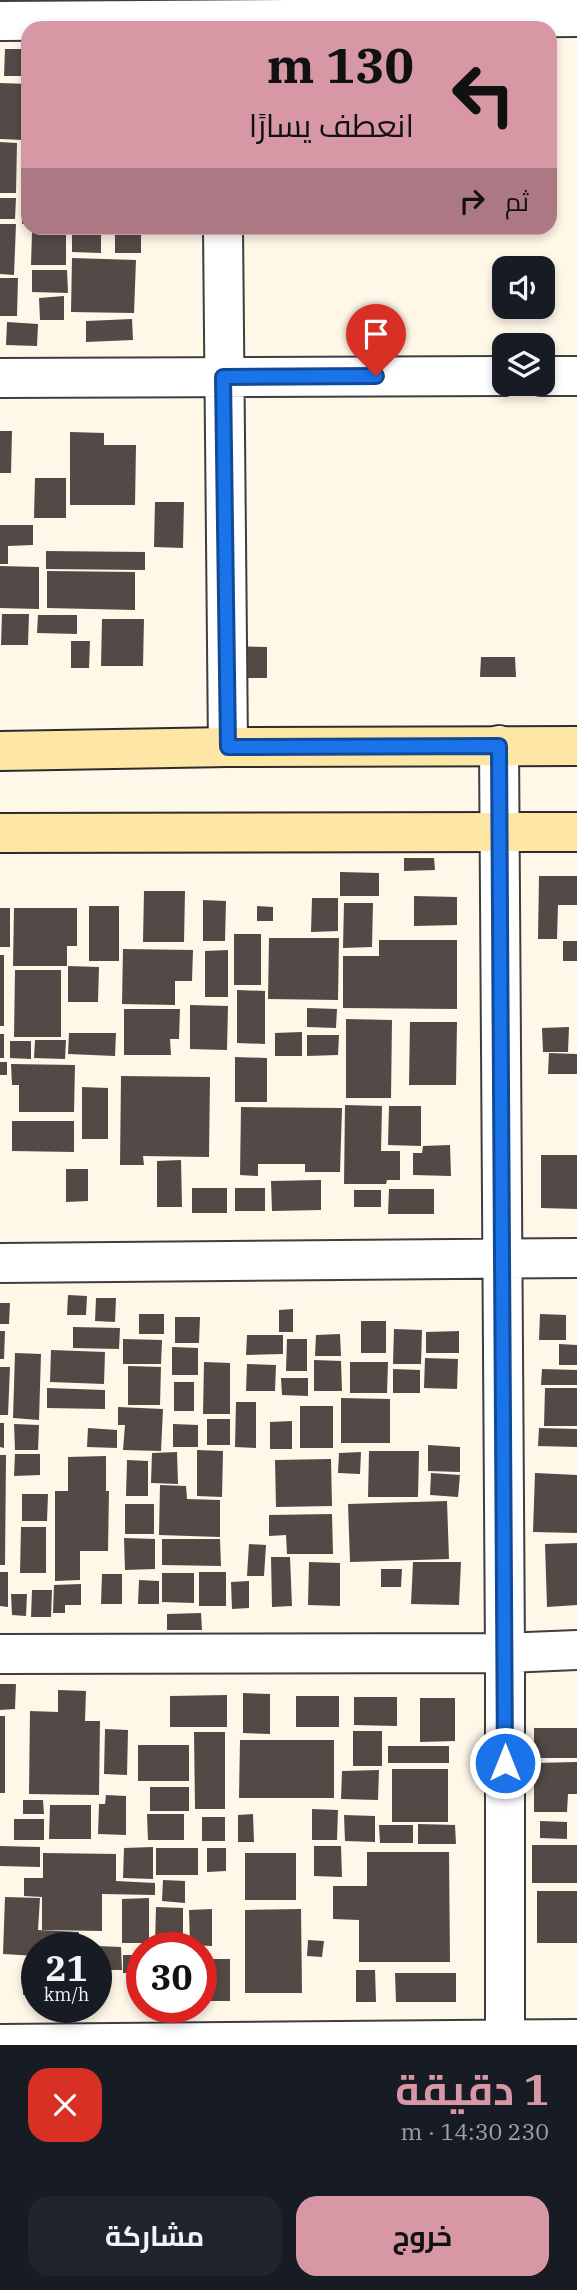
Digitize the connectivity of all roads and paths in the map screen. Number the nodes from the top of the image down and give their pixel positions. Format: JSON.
{"nodes":[{"id":1,"x":577,"y":17,"type":"edge"},
{"id":2,"x":0,"y":21,"type":"edge"},
{"id":3,"x":21,"y":21,"type":"edge"},
{"id":4,"x":374,"y":21,"type":"edge"},
{"id":5,"x":223,"y":235,"type":"edge"},
{"id":6,"x":492,"y":376,"type":"edge"},
{"id":7,"x":555,"y":376,"type":"edge"},
{"id":8,"x":577,"y":376,"type":"edge"},
{"id":9,"x":223,"y":377,"type":"junction"},
{"id":10,"x":0,"y":378,"type":"edge"},
{"id":11,"x":499,"y":746,"type":"junction"},
{"id":12,"x":577,"y":746,"type":"edge"},
{"id":13,"x":228,"y":747,"type":"junction"},
{"id":14,"x":0,"y":751,"type":"edge"},
{"id":15,"x":499,"y":832,"type":"junction"},
{"id":16,"x":577,"y":832,"type":"edge"},
{"id":17,"x":0,"y":833,"type":"edge"},
{"id":18,"x":502,"y":1258,"type":"junction"},
{"id":19,"x":577,"y":1258,"type":"edge"},
{"id":20,"x":0,"y":1263,"type":"edge"},
{"id":21,"x":577,"y":1650,"type":"edge"},
{"id":22,"x":505,"y":1653,"type":"junction"},
{"id":23,"x":0,"y":1654,"type":"edge"},
{"id":24,"x":577,"y":2039,"type":"edge"},
{"id":25,"x":505,"y":2042,"type":"edge"},
{"id":26,"x":0,"y":2044,"type":"edge"}],
"edges":[{"from":1,"to":4,"type":"street"},
{"from":2,"to":3,"type":"street"},
{"from":5,"to":9,"type":"street"},
{"from":6,"to":9,"type":"street"},
{"from":7,"to":8,"type":"street"},
{"from":9,"to":10,"type":"street"},
{"from":9,"to":13,"type":"street"},
{"from":11,"to":12,"type":"street"},
{"from":11,"to":13,"type":"street"},
{"from":11,"to":15,"type":"street"},
{"from":13,"to":14,"type":"street"},
{"from":15,"to":16,"type":"street"},
{"from":15,"to":17,"type":"street"},
{"from":15,"to":18,"type":"street"},
{"from":18,"to":19,"type":"street"},
{"from":18,"to":20,"type":"street"},
{"from":18,"to":22,"type":"street"},
{"from":21,"to":22,"type":"street"},
{"from":22,"to":23,"type":"street"},
{"from":22,"to":25,"type":"street"},
{"from":24,"to":25,"type":"street"},
{"from":25,"to":26,"type":"street"}]}
